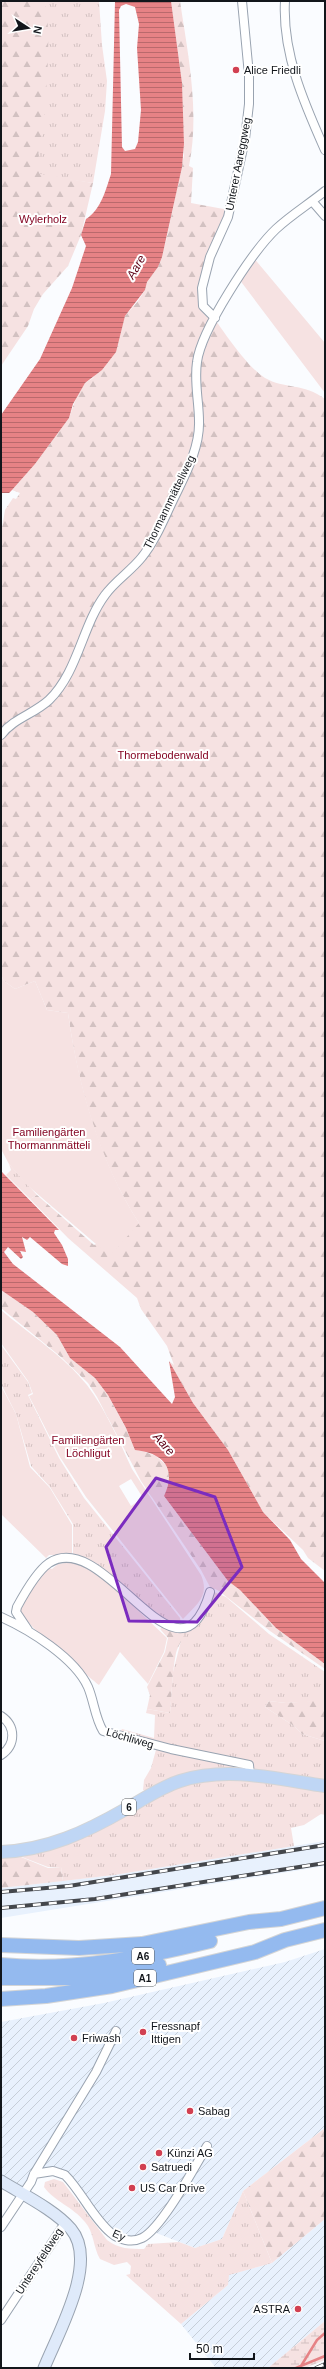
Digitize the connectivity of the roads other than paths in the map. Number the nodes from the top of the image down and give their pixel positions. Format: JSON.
{"nodes":[{"id":1,"x":242,"y":1,"type":"edge"},
{"id":2,"x":285,"y":1,"type":"edge"},
{"id":3,"x":325,"y":150,"type":"edge"},
{"id":4,"x":325,"y":191,"type":"edge"},
{"id":5,"x":312,"y":201,"type":"junction"},
{"id":6,"x":325,"y":216,"type":"edge"},
{"id":7,"x":215,"y":318,"type":"junction"},
{"id":8,"x":1,"y":735,"type":"edge"},
{"id":9,"x":210,"y":1592,"type":"dead end"},
{"id":10,"x":1,"y":1617,"type":"edge"},
{"id":11,"x":29,"y":1631,"type":"junction"},
{"id":12,"x":1,"y":1716,"type":"edge"},
{"id":13,"x":1,"y":1755,"type":"edge"},
{"id":14,"x":250,"y":1775,"type":"junction"},
{"id":15,"x":325,"y":1786,"type":"edge"},
{"id":16,"x":1,"y":1852,"type":"edge"},
{"id":17,"x":325,"y":1908,"type":"edge"},
{"id":18,"x":280,"y":1919,"type":"junction"},
{"id":19,"x":325,"y":1930,"type":"edge"},
{"id":20,"x":285,"y":1940,"type":"junction"},
{"id":21,"x":1,"y":1945,"type":"edge"},
{"id":22,"x":1,"y":1965,"type":"edge"},
{"id":23,"x":1,"y":1978,"type":"edge"},
{"id":24,"x":1,"y":1999,"type":"edge"},
{"id":25,"x":116,"y":2031,"type":"dead end"},
{"id":26,"x":207,"y":2146,"type":"dead end"},
{"id":27,"x":34,"y":2174,"type":"junction"},
{"id":28,"x":1,"y":2181,"type":"edge"},
{"id":29,"x":22,"y":2195,"type":"junction"},
{"id":30,"x":65,"y":2222,"type":"junction"},
{"id":31,"x":1,"y":2227,"type":"edge"},
{"id":32,"x":1,"y":2320,"type":"edge"},
{"id":33,"x":44,"y":2368,"type":"edge"}],
"edges":[{"from":1,"to":7,"type":"street","name":"Unterer Aareggweg"},
{"from":2,"to":3,"type":"street"},
{"from":4,"to":5,"type":"street","name":"Thormannmätteliweg"},
{"from":5,"to":6,"type":"street"},
{"from":5,"to":7,"type":"street","name":"Thormannmätteliweg"},
{"from":7,"to":8,"type":"street","name":"Thormannmätteliweg"},
{"from":9,"to":11,"type":"street","name":"Löchliweg"},
{"from":10,"to":11,"type":"street","name":"Löchliweg"},
{"from":11,"to":14,"type":"street","name":"Löchliweg"},
{"from":12,"to":13,"type":"street"},
{"from":14,"to":15,"type":"main road","number":"6"},
{"from":14,"to":16,"type":"main road","number":"6"},
{"from":17,"to":18,"type":"highway"},
{"from":18,"to":21,"type":"highway"},
{"from":18,"to":22,"type":"highway","number":"A6"},
{"from":19,"to":20,"type":"highway","number":"A1"},
{"from":20,"to":23,"type":"highway","number":"A6"},
{"from":20,"to":24,"type":"highway","number":"A1"},
{"from":25,"to":27,"type":"street"},
{"from":26,"to":27,"type":"street","name":"Ey"},
{"from":27,"to":29,"type":"street"},
{"from":28,"to":29,"type":"main road"},
{"from":29,"to":30,"type":"main road"},
{"from":29,"to":31,"type":"street"},
{"from":30,"to":32,"type":"street","name":"Untereyfeldweg"},
{"from":30,"to":33,"type":"main road"}]}
